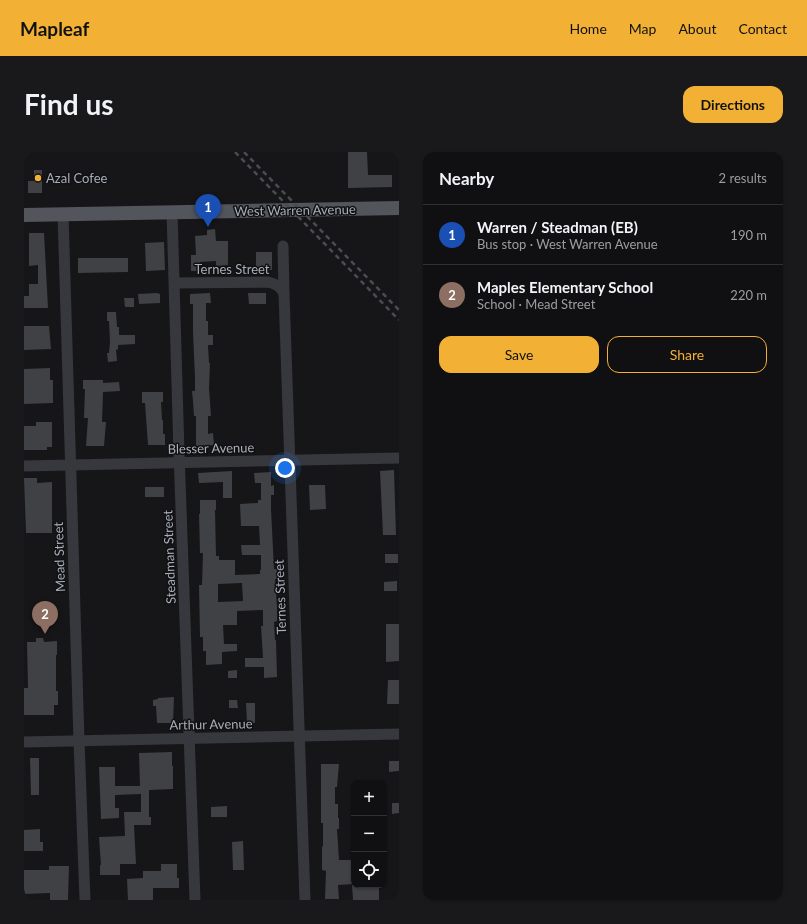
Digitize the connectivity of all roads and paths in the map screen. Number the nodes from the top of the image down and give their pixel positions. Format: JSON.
{"nodes":[{"id":1,"x":399,"y":208,"type":"edge"},
{"id":2,"x":172,"y":212,"type":"junction"},
{"id":3,"x":62,"y":214,"type":"junction"},
{"id":4,"x":24,"y":215,"type":"edge"},
{"id":5,"x":283,"y":246,"type":"dead end"},
{"id":6,"x":175,"y":283,"type":"junction"},
{"id":7,"x":284,"y":293,"type":"junction"},
{"id":8,"x":399,"y":458,"type":"edge"},
{"id":9,"x":290,"y":460,"type":"junction"},
{"id":10,"x":179,"y":463,"type":"junction"},
{"id":11,"x":70,"y":465,"type":"junction"},
{"id":12,"x":24,"y":466,"type":"edge"},
{"id":13,"x":399,"y":734,"type":"edge"},
{"id":14,"x":299,"y":737,"type":"junction"},
{"id":15,"x":190,"y":739,"type":"junction"},
{"id":16,"x":79,"y":741,"type":"junction"},
{"id":17,"x":24,"y":742,"type":"edge"},
{"id":18,"x":85,"y":900,"type":"edge"},
{"id":19,"x":195,"y":900,"type":"edge"},
{"id":20,"x":305,"y":900,"type":"edge"}],
"edges":[{"from":1,"to":2,"type":"main road","name":"West Warren Avenue"},
{"from":2,"to":3,"type":"main road","name":"West Warren Avenue"},
{"from":2,"to":6,"type":"street","name":"Steadman Street"},
{"from":3,"to":4,"type":"main road","name":"West Warren Avenue"},
{"from":3,"to":11,"type":"street","name":"Mead Street"},
{"from":5,"to":7,"type":"street","name":"Ternes Street"},
{"from":6,"to":7,"type":"street","name":"Ternes Street"},
{"from":6,"to":10,"type":"street","name":"Steadman Street"},
{"from":7,"to":9,"type":"street","name":"Ternes Street"},
{"from":8,"to":9,"type":"street","name":"Blesser Avenue"},
{"from":9,"to":10,"type":"street","name":"Blesser Avenue"},
{"from":9,"to":14,"type":"street","name":"Ternes Street"},
{"from":10,"to":11,"type":"street","name":"Blesser Avenue"},
{"from":10,"to":15,"type":"street","name":"Steadman Street"},
{"from":11,"to":12,"type":"street","name":"Blesser Avenue"},
{"from":11,"to":16,"type":"street","name":"Mead Street"},
{"from":13,"to":14,"type":"street","name":"Arthur Avenue"},
{"from":14,"to":15,"type":"street","name":"Arthur Avenue"},
{"from":14,"to":20,"type":"street","name":"Ternes Street"},
{"from":15,"to":16,"type":"street","name":"Arthur Avenue"},
{"from":15,"to":19,"type":"street","name":"Steadman Street"},
{"from":16,"to":17,"type":"street","name":"Arthur Avenue"},
{"from":16,"to":18,"type":"street","name":"Mead Street"}]}
